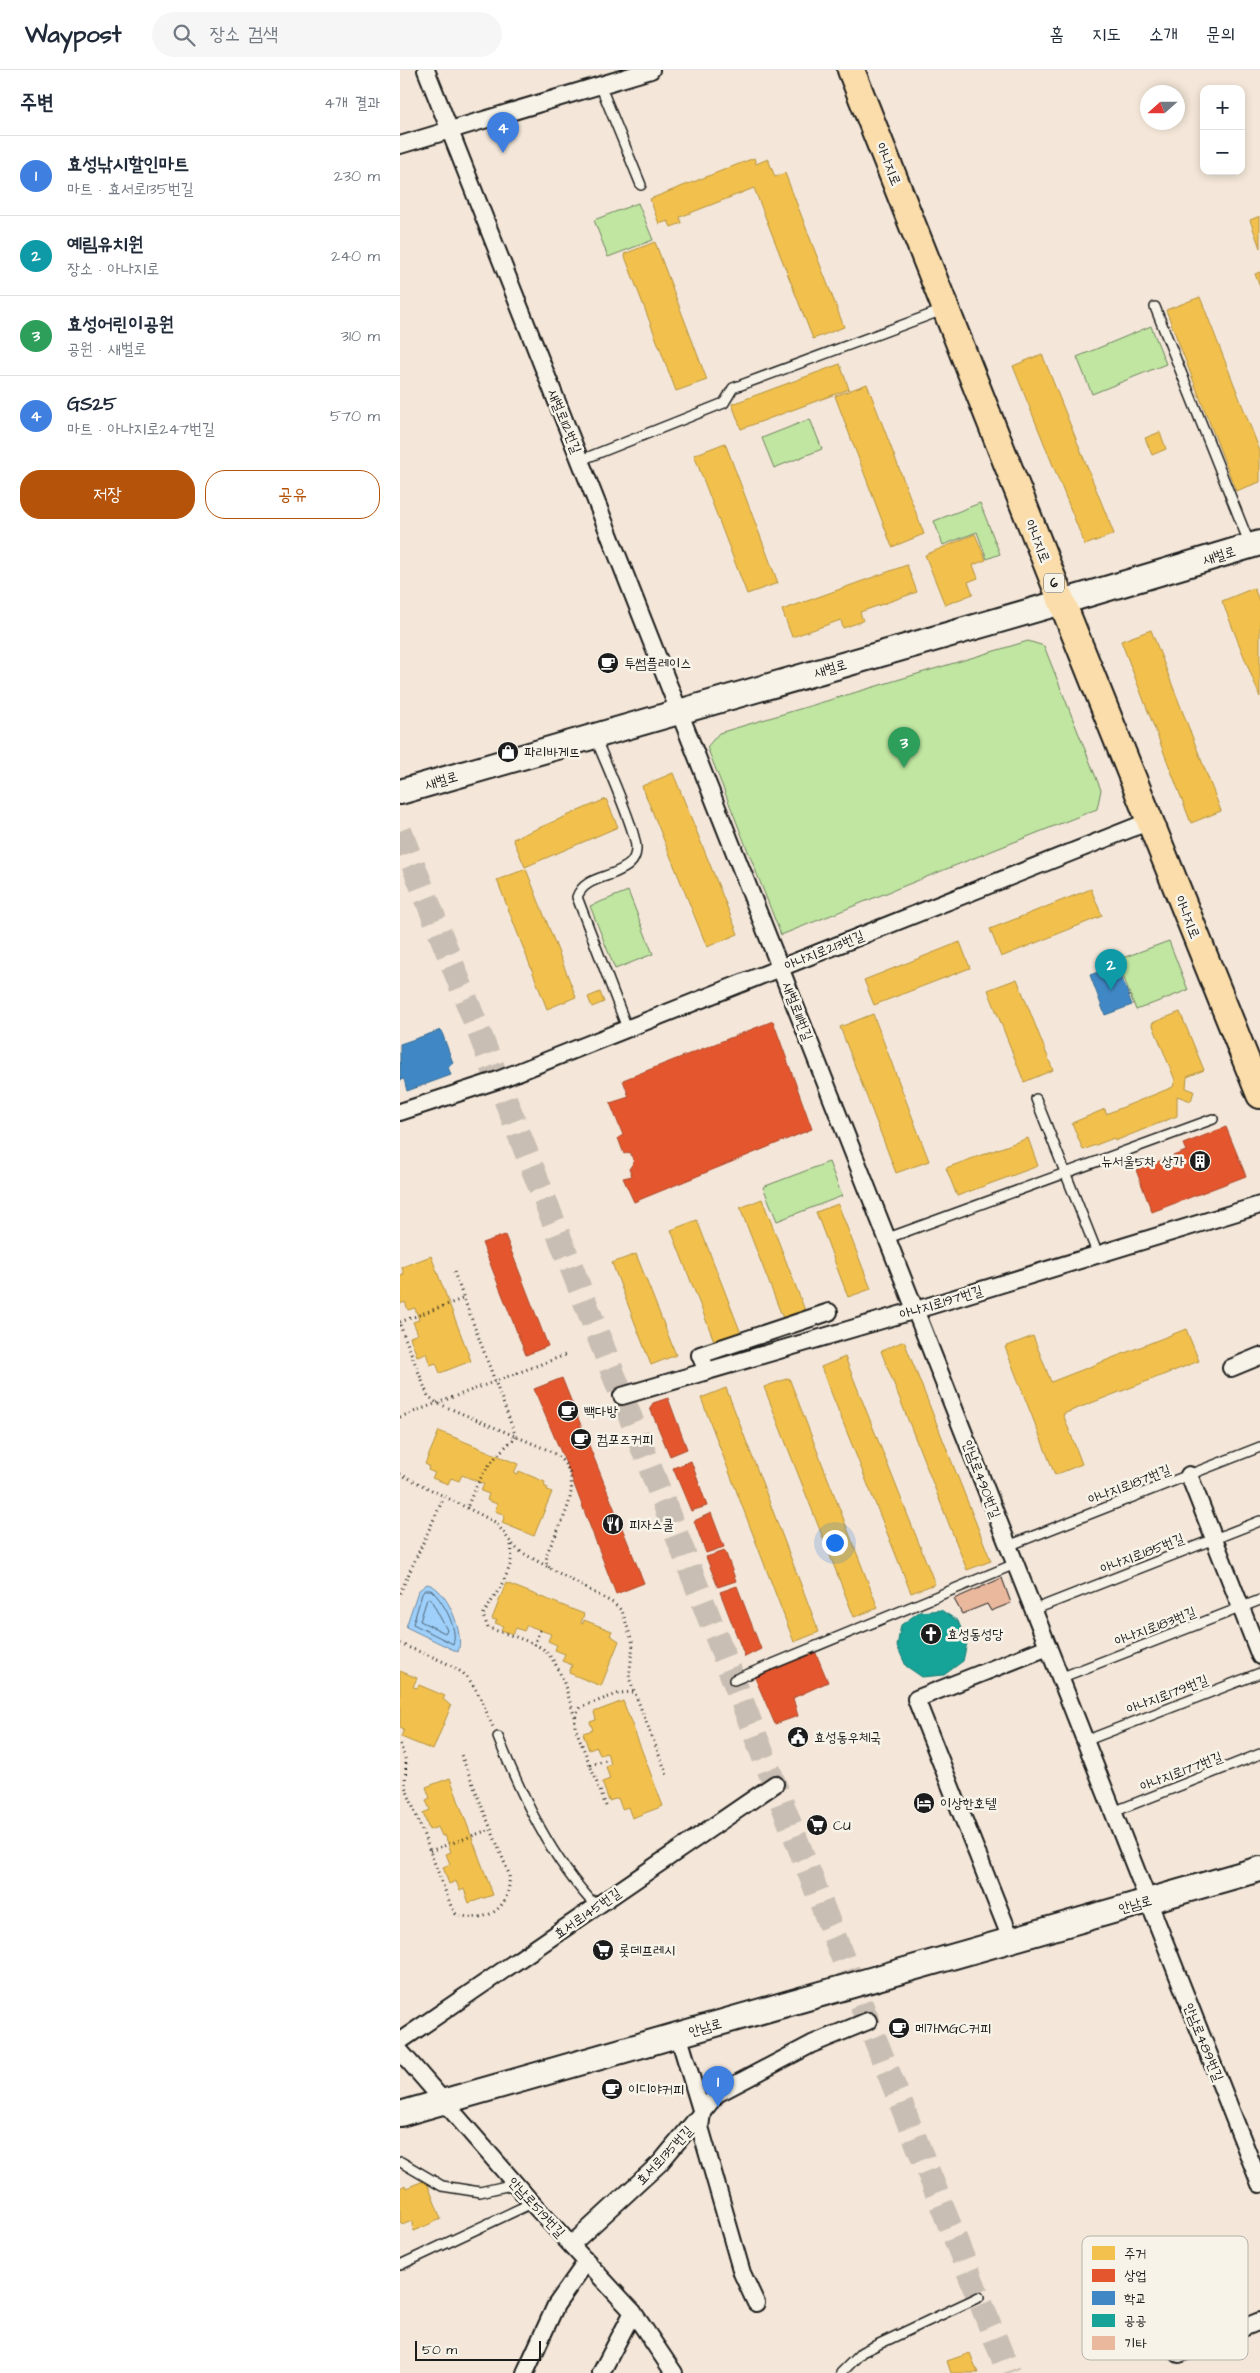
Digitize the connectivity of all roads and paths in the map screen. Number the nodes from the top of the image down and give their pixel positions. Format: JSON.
{"nodes":[{"id":1,"x":426,"y":70,"type":"edge"},
{"id":2,"x":651,"y":70,"type":"edge"},
{"id":3,"x":851,"y":70,"type":"edge"},
{"id":4,"x":600,"y":85,"type":"junction"},
{"id":5,"x":450,"y":130,"type":"junction"},
{"id":6,"x":400,"y":145,"type":"edge"},
{"id":7,"x":641,"y":185,"type":"dead end"},
{"id":8,"x":1155,"y":306,"type":"dead end"},
{"id":9,"x":946,"y":309,"type":"junction"},
{"id":10,"x":581,"y":460,"type":"junction"},
{"id":11,"x":1255,"y":544,"type":"edge"},
{"id":12,"x":1062,"y":602,"type":"junction"},
{"id":13,"x":681,"y":711,"type":"junction"},
{"id":14,"x":595,"y":736,"type":"junction"},
{"id":15,"x":400,"y":792,"type":"edge"},
{"id":16,"x":1150,"y":821,"type":"junction"},
{"id":17,"x":781,"y":967,"type":"junction"},
{"id":18,"x":626,"y":1028,"type":"junction"},
{"id":19,"x":1260,"y":1095,"type":"edge"},
{"id":20,"x":1036,"y":1099,"type":"dead end"},
{"id":21,"x":400,"y":1112,"type":"edge"},
{"id":22,"x":1213,"y":1119,"type":"dead end"},
{"id":23,"x":1066,"y":1173,"type":"junction"},
{"id":24,"x":1260,"y":1205,"type":"edge"},
{"id":25,"x":888,"y":1238,"type":"junction"},
{"id":26,"x":1098,"y":1255,"type":"junction"},
{"id":27,"x":454,"y":1272,"type":"dead end"},
{"id":28,"x":464,"y":1298,"type":"junction"},
{"id":29,"x":916,"y":1310,"type":"junction"},
{"id":30,"x":829,"y":1312,"type":"dead end"},
{"id":31,"x":400,"y":1324,"type":"edge"},
{"id":32,"x":568,"y":1354,"type":"dead end"},
{"id":33,"x":1260,"y":1356,"type":"edge"},
{"id":34,"x":1231,"y":1368,"type":"dead end"},
{"id":35,"x":707,"y":1371,"type":"junction"},
{"id":36,"x":496,"y":1381,"type":"junction"},
{"id":37,"x":622,"y":1396,"type":"dead end"},
{"id":38,"x":437,"y":1403,"type":"junction"},
{"id":39,"x":400,"y":1417,"type":"edge"},
{"id":40,"x":516,"y":1437,"type":"junction"},
{"id":41,"x":1260,"y":1447,"type":"edge"},
{"id":42,"x":400,"y":1474,"type":"edge"},
{"id":43,"x":1189,"y":1475,"type":"junction"},
{"id":44,"x":444,"y":1497,"type":"junction"},
{"id":45,"x":467,"y":1508,"type":"junction"},
{"id":46,"x":1260,"y":1521,"type":"edge"},
{"id":47,"x":1214,"y":1539,"type":"junction"},
{"id":48,"x":511,"y":1544,"type":"junction"},
{"id":49,"x":1008,"y":1546,"type":"junction"},
{"id":50,"x":1015,"y":1564,"type":"junction"},
{"id":51,"x":550,"y":1569,"type":"junction"},
{"id":52,"x":400,"y":1593,"type":"edge"},
{"id":53,"x":1260,"y":1600,"type":"edge"},
{"id":54,"x":1241,"y":1607,"type":"junction"},
{"id":55,"x":1034,"y":1610,"type":"junction"},
{"id":56,"x":540,"y":1630,"type":"dead end"},
{"id":57,"x":400,"y":1644,"type":"edge"},
{"id":58,"x":534,"y":1645,"type":"junction"},
{"id":59,"x":1048,"y":1648,"type":"junction"},
{"id":60,"x":1260,"y":1656,"type":"edge"},
{"id":61,"x":1260,"y":1673,"type":"edge"},
{"id":62,"x":1060,"y":1678,"type":"junction"},
{"id":63,"x":734,"y":1680,"type":"dead end"},
{"id":64,"x":634,"y":1693,"type":"junction"},
{"id":65,"x":575,"y":1717,"type":"junction"},
{"id":66,"x":498,"y":1736,"type":"joint"},
{"id":67,"x":1085,"y":1742,"type":"junction"},
{"id":68,"x":400,"y":1744,"type":"edge"},
{"id":69,"x":460,"y":1752,"type":"dead end"},
{"id":70,"x":1260,"y":1754,"type":"edge"},
{"id":71,"x":609,"y":1759,"type":"dead end"},
{"id":72,"x":590,"y":1766,"type":"junction"},
{"id":73,"x":667,"y":1775,"type":"dead end"},
{"id":74,"x":775,"y":1784,"type":"dead end"},
{"id":75,"x":606,"y":1806,"type":"dead end"},
{"id":76,"x":1113,"y":1812,"type":"junction"},
{"id":77,"x":491,"y":1829,"type":"junction"},
{"id":78,"x":430,"y":1851,"type":"junction"},
{"id":79,"x":1260,"y":1869,"type":"edge"},
{"id":80,"x":1147,"y":1901,"type":"junction"},
{"id":81,"x":596,"y":1906,"type":"junction"},
{"id":82,"x":1011,"y":1939,"type":"junction"},
{"id":83,"x":868,"y":2021,"type":"dead end"},
{"id":84,"x":678,"y":2034,"type":"junction"},
{"id":85,"x":400,"y":2042,"type":"edge"},
{"id":86,"x":400,"y":2051,"type":"edge"},
{"id":87,"x":443,"y":2102,"type":"junction"},
{"id":88,"x":702,"y":2113,"type":"junction"},
{"id":89,"x":400,"y":2114,"type":"edge"},
{"id":90,"x":401,"y":2162,"type":"edge"},
{"id":91,"x":515,"y":2184,"type":"junction"},
{"id":92,"x":1260,"y":2184,"type":"edge"},
{"id":93,"x":532,"y":2203,"type":"junction"},
{"id":94,"x":572,"y":2244,"type":"junction"},
{"id":95,"x":587,"y":2260,"type":"junction"},
{"id":96,"x":400,"y":2265,"type":"edge"},
{"id":97,"x":979,"y":2297,"type":"dead end"},
{"id":98,"x":756,"y":2303,"type":"dead end"},
{"id":99,"x":633,"y":2312,"type":"junction"},
{"id":100,"x":1260,"y":2321,"type":"edge"},
{"id":101,"x":1248,"y":2326,"type":"edge"},
{"id":102,"x":525,"y":2373,"type":"edge"},
{"id":103,"x":601,"y":2373,"type":"edge"},
{"id":104,"x":674,"y":2373,"type":"edge"},
{"id":105,"x":841,"y":2373,"type":"edge"}],
"edges":[{"from":1,"to":5,"type":"street","name":"새벌로112번길"},
{"from":2,"to":4,"type":"street"},
{"from":3,"to":9,"type":"main road","name":"아나지로","number":"6"},
{"from":4,"to":5,"type":"street"},
{"from":4,"to":7,"type":"lane"},
{"from":5,"to":6,"type":"street"},
{"from":5,"to":10,"type":"street","name":"새벌로112번길"},
{"from":8,"to":11,"type":"lane"},
{"from":9,"to":10,"type":"lane"},
{"from":9,"to":12,"type":"main road","name":"아나지로","number":"6"},
{"from":10,"to":13,"type":"street","name":"새벌로112번길"},
{"from":11,"to":12,"type":"main road","name":"새벌로"},
{"from":12,"to":13,"type":"main road","name":"새벌로"},
{"from":12,"to":16,"type":"main road","name":"아나지로","number":"6"},
{"from":13,"to":14,"type":"main road","name":"새벌로"},
{"from":13,"to":17,"type":"street","name":"새벌로111번길"},
{"from":14,"to":15,"type":"main road","name":"새벌로"},
{"from":14,"to":18,"type":"lane"},
{"from":16,"to":17,"type":"street","name":"아나지로213번길"},
{"from":16,"to":19,"type":"main road","name":"아나지로","number":"6"},
{"from":17,"to":18,"type":"street","name":"아나지로213번길"},
{"from":17,"to":25,"type":"street","name":"새벌로111번길"},
{"from":18,"to":21,"type":"street","name":"아나지로213번길"},
{"from":20,"to":23,"type":"lane"},
{"from":22,"to":23,"type":"lane"},
{"from":23,"to":25,"type":"lane"},
{"from":23,"to":26,"type":"lane"},
{"from":24,"to":26,"type":"street","name":"아나지로197번길"},
{"from":25,"to":29,"type":"street","name":"새벌로111번길"},
{"from":26,"to":29,"type":"street","name":"아나지로197번길"},
{"from":27,"to":28,"type":"path"},
{"from":28,"to":31,"type":"path"},
{"from":28,"to":36,"type":"path"},
{"from":29,"to":35,"type":"street","name":"아나지로197번길"},
{"from":29,"to":49,"type":"street","name":"안남로490번길"},
{"from":30,"to":35,"type":"street"},
{"from":31,"to":38,"type":"path"},
{"from":32,"to":36,"type":"path"},
{"from":33,"to":34,"type":"street"},
{"from":35,"to":37,"type":"street","name":"아나지로197번길"},
{"from":36,"to":38,"type":"path"},
{"from":36,"to":40,"type":"path"},
{"from":38,"to":39,"type":"path"},
{"from":38,"to":40,"type":"path"},
{"from":40,"to":45,"type":"path"},
{"from":40,"to":51,"type":"path"},
{"from":41,"to":43,"type":"lane","name":"아나지로187번길"},
{"from":42,"to":44,"type":"path"},
{"from":43,"to":47,"type":"street"},
{"from":43,"to":49,"type":"lane","name":"아나지로187번길"},
{"from":44,"to":45,"type":"path"},
{"from":44,"to":52,"type":"path"},
{"from":45,"to":48,"type":"path"},
{"from":46,"to":47,"type":"lane","name":"아나지로185번길"},
{"from":47,"to":54,"type":"street"},
{"from":47,"to":55,"type":"lane","name":"아나지로185번길"},
{"from":48,"to":51,"type":"path"},
{"from":48,"to":58,"type":"path"},
{"from":49,"to":50,"type":"street","name":"안남로490번길"},
{"from":50,"to":55,"type":"street","name":"안남로490번길"},
{"from":50,"to":63,"type":"lane"},
{"from":51,"to":64,"type":"path"},
{"from":53,"to":54,"type":"lane","name":"아나지로183번길"},
{"from":54,"to":60,"type":"street"},
{"from":54,"to":62,"type":"lane","name":"아나지로183번길"},
{"from":55,"to":59,"type":"street","name":"안남로490번길"},
{"from":56,"to":58,"type":"path"},
{"from":57,"to":66,"type":"path"},
{"from":58,"to":65,"type":"path"},
{"from":59,"to":62,"type":"street","name":"안남로490번길"},
{"from":59,"to":82,"type":"street"},
{"from":61,"to":67,"type":"lane","name":"아나지로179번길"},
{"from":62,"to":67,"type":"street","name":"안남로490번길"},
{"from":64,"to":65,"type":"path"},
{"from":64,"to":73,"type":"path"},
{"from":65,"to":72,"type":"path"},
{"from":66,"to":81,"type":"lane"},
{"from":67,"to":76,"type":"street","name":"안남로490번길"},
{"from":68,"to":78,"type":"path"},
{"from":69,"to":77,"type":"path"},
{"from":70,"to":76,"type":"lane","name":"아나지로177번길"},
{"from":71,"to":72,"type":"path"},
{"from":72,"to":75,"type":"path"},
{"from":74,"to":81,"type":"street","name":"효서로145번길"},
{"from":76,"to":80,"type":"street","name":"안남로490번길"},
{"from":77,"to":78,"type":"path"},
{"from":77,"to":78,"type":"path"},
{"from":79,"to":80,"type":"main road","name":"안남로"},
{"from":80,"to":82,"type":"main road","name":"안남로"},
{"from":80,"to":92,"type":"street","name":"안남로489번길"},
{"from":81,"to":85,"type":"street","name":"효서로145번길"},
{"from":82,"to":84,"type":"main road","name":"안남로"},
{"from":83,"to":88,"type":"street","name":"효서로135번길"},
{"from":84,"to":87,"type":"main road","name":"안남로"},
{"from":84,"to":88,"type":"street"},
{"from":86,"to":87,"type":"street","name":"안남로519번길"},
{"from":87,"to":89,"type":"main road","name":"안남로"},
{"from":87,"to":91,"type":"street","name":"안남로519번길"},
{"from":88,"to":94,"type":"street","name":"효서로135번길"},
{"from":88,"to":98,"type":"street"},
{"from":90,"to":91,"type":"lane"},
{"from":91,"to":93,"type":"street","name":"안남로519번길"},
{"from":93,"to":94,"type":"street","name":"안남로519번길"},
{"from":93,"to":96,"type":"lane"},
{"from":94,"to":95,"type":"street","name":"안남로519번길"},
{"from":95,"to":99,"type":"street","name":"안남로519번길"},
{"from":95,"to":102,"type":"street"},
{"from":97,"to":105,"type":"lane"},
{"from":99,"to":103,"type":"street"},
{"from":99,"to":104,"type":"street","name":"안남로519번길"},
{"from":100,"to":101,"type":"street"}]}
